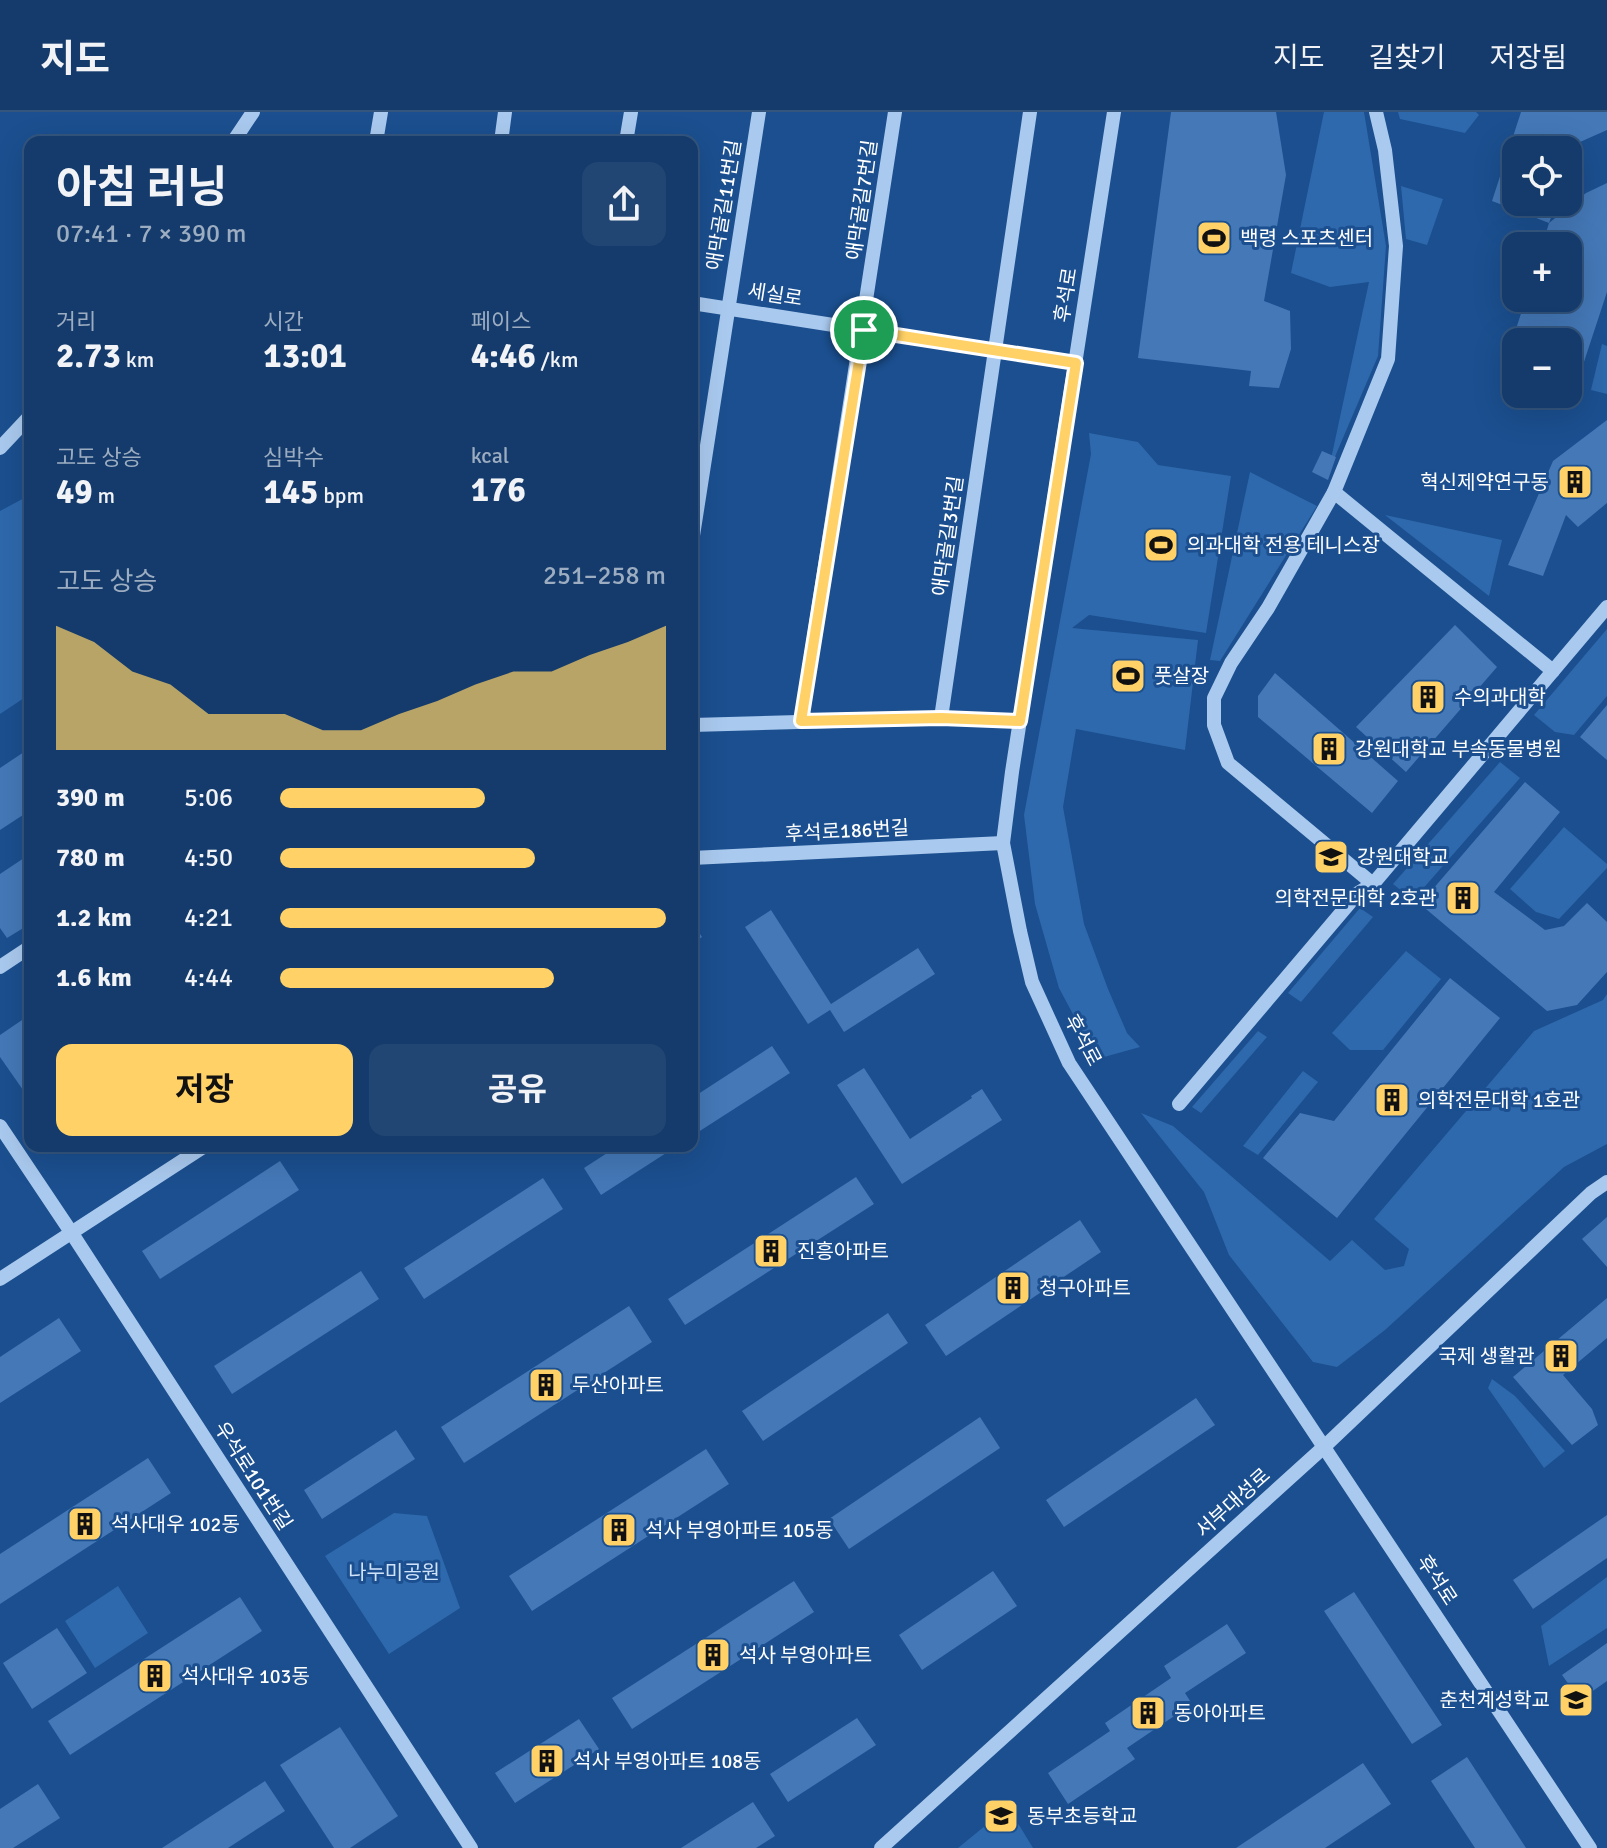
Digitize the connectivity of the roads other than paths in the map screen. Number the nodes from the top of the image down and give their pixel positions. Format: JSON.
{"nodes":[{"id":1,"x":253,"y":112,"type":"edge"},
{"id":2,"x":381,"y":112,"type":"edge"},
{"id":3,"x":505,"y":112,"type":"edge"},
{"id":4,"x":631,"y":112,"type":"edge"},
{"id":5,"x":759,"y":112,"type":"edge"},
{"id":6,"x":895,"y":112,"type":"edge"},
{"id":7,"x":1030,"y":112,"type":"edge"},
{"id":8,"x":1114,"y":112,"type":"edge"},
{"id":9,"x":1376,"y":112,"type":"edge"},
{"id":10,"x":237,"y":136,"type":"edge"},
{"id":11,"x":377,"y":136,"type":"edge"},
{"id":12,"x":502,"y":136,"type":"edge"},
{"id":13,"x":627,"y":136,"type":"edge"},
{"id":14,"x":698,"y":304,"type":"edge"},
{"id":15,"x":728,"y":308,"type":"junction"},
{"id":16,"x":864,"y":330,"type":"junction"},
{"id":17,"x":994,"y":351,"type":"junction"},
{"id":18,"x":1076,"y":363,"type":"junction"},
{"id":19,"x":24,"y":422,"type":"edge"},
{"id":20,"x":0,"y":448,"type":"edge"},
{"id":21,"x":1334,"y":492,"type":"junction"},
{"id":22,"x":698,"y":503,"type":"edge"},
{"id":23,"x":1607,"y":607,"type":"edge"},
{"id":24,"x":1553,"y":671,"type":"junction"},
{"id":25,"x":941,"y":718,"type":"junction"},
{"id":26,"x":801,"y":721,"type":"junction"},
{"id":27,"x":1020,"y":721,"type":"junction"},
{"id":28,"x":698,"y":725,"type":"edge"},
{"id":29,"x":1003,"y":843,"type":"junction"},
{"id":30,"x":698,"y":858,"type":"edge"},
{"id":31,"x":1373,"y":884,"type":"junction"},
{"id":32,"x":24,"y":951,"type":"edge"},
{"id":33,"x":0,"y":967,"type":"edge"},
{"id":34,"x":1179,"y":1104,"type":"dead end"},
{"id":35,"x":0,"y":1126,"type":"edge"},
{"id":36,"x":186,"y":1152,"type":"edge"},
{"id":37,"x":1607,"y":1182,"type":"edge"},
{"id":38,"x":71,"y":1232,"type":"junction"},
{"id":39,"x":0,"y":1279,"type":"edge"},
{"id":40,"x":1325,"y":1446,"type":"junction"},
{"id":41,"x":471,"y":1848,"type":"edge"},
{"id":42,"x":881,"y":1848,"type":"edge"},
{"id":43,"x":1590,"y":1848,"type":"edge"}],
"edges":[{"from":1,"to":10,"type":"street"},
{"from":2,"to":11,"type":"street"},
{"from":3,"to":12,"type":"street"},
{"from":4,"to":13,"type":"street"},
{"from":5,"to":15,"type":"street","name":"애막골길11번길"},
{"from":6,"to":16,"type":"street","name":"애막골길7번길"},
{"from":7,"to":17,"type":"street","name":"애막골길3번길"},
{"from":8,"to":18,"type":"street","name":"후석로"},
{"from":9,"to":21,"type":"street"},
{"from":14,"to":15,"type":"street","name":"세실로"},
{"from":15,"to":16,"type":"street","name":"세실로"},
{"from":15,"to":22,"type":"street","name":"애막골길11번길"},
{"from":16,"to":17,"type":"street","name":"세실로"},
{"from":16,"to":26,"type":"street","name":"애막골길7번길"},
{"from":17,"to":18,"type":"street","name":"세실로"},
{"from":17,"to":25,"type":"street","name":"애막골길3번길"},
{"from":18,"to":27,"type":"street","name":"후석로"},
{"from":19,"to":20,"type":"street"},
{"from":21,"to":24,"type":"street"},
{"from":21,"to":31,"type":"street"},
{"from":23,"to":24,"type":"street"},
{"from":24,"to":31,"type":"street"},
{"from":25,"to":26,"type":"street"},
{"from":25,"to":27,"type":"street"},
{"from":26,"to":28,"type":"street"},
{"from":27,"to":29,"type":"street","name":"후석로"},
{"from":29,"to":30,"type":"street","name":"후석로186번길"},
{"from":29,"to":40,"type":"street","name":"후석로"},
{"from":31,"to":34,"type":"street"},
{"from":32,"to":33,"type":"street"},
{"from":35,"to":38,"type":"street","name":"우석로101번길"},
{"from":36,"to":38,"type":"street"},
{"from":37,"to":40,"type":"street","name":"서부대성로"},
{"from":38,"to":39,"type":"street"},
{"from":38,"to":41,"type":"street","name":"우석로101번길"},
{"from":40,"to":42,"type":"street","name":"서부대성로"},
{"from":40,"to":43,"type":"street","name":"후석로"}]}
